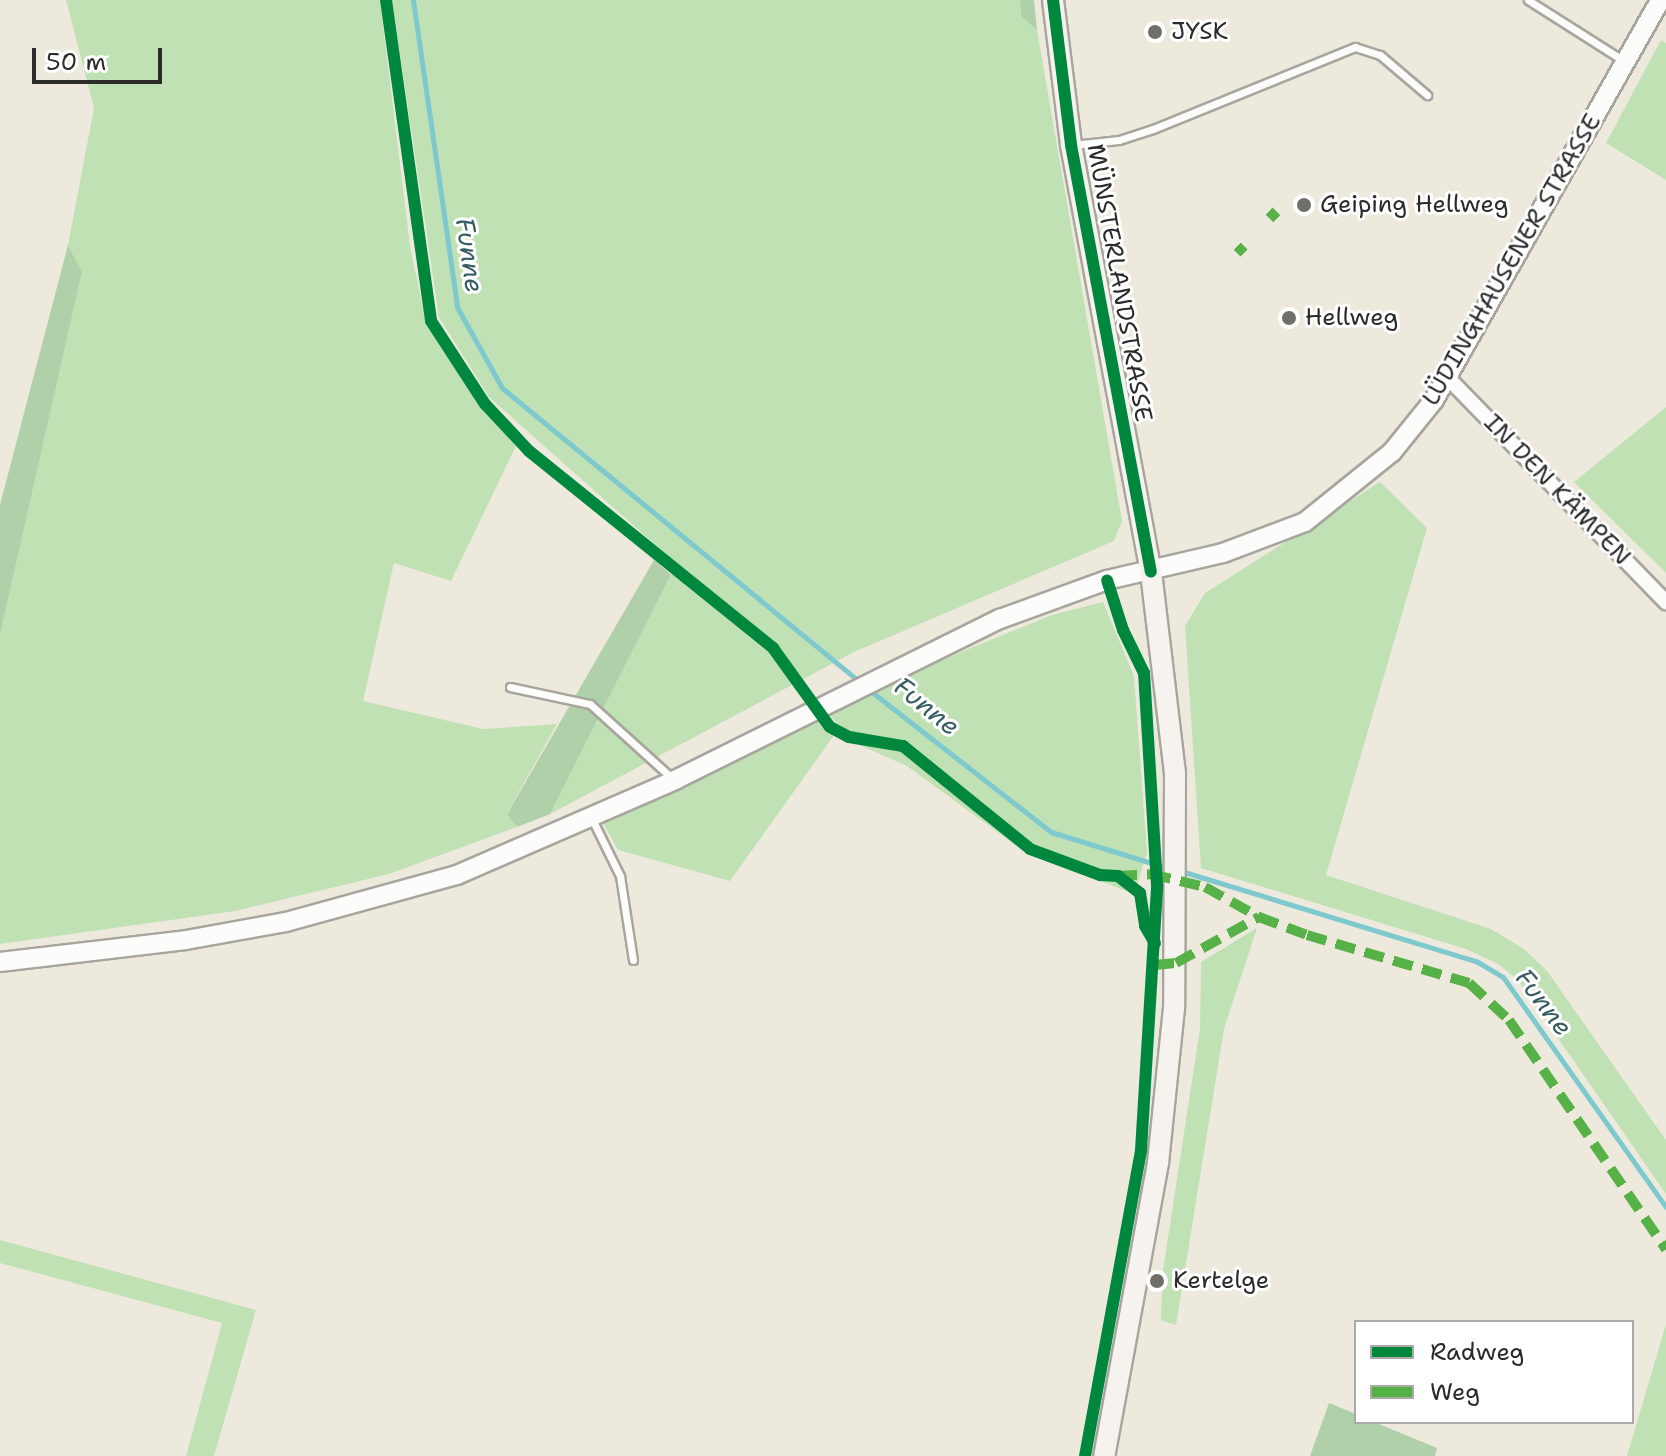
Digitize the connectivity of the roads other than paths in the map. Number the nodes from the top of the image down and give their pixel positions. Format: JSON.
{"nodes":[{"id":1,"x":1053,"y":0,"type":"edge"},
{"id":2,"x":1528,"y":0,"type":"edge"},
{"id":3,"x":1660,"y":0,"type":"edge"},
{"id":4,"x":1625,"y":62,"type":"junction"},
{"id":5,"x":1427,"y":95,"type":"dead end"},
{"id":6,"x":1071,"y":145,"type":"junction"},
{"id":7,"x":1448,"y":378,"type":"junction"},
{"id":8,"x":1151,"y":572,"type":"junction"},
{"id":9,"x":1666,"y":602,"type":"edge"},
{"id":10,"x":510,"y":687,"type":"dead end"},
{"id":11,"x":675,"y":780,"type":"junction"},
{"id":12,"x":592,"y":819,"type":"junction"},
{"id":13,"x":633,"y":960,"type":"dead end"},
{"id":14,"x":0,"y":962,"type":"edge"},
{"id":15,"x":1104,"y":1456,"type":"edge"}],
"edges":[{"from":1,"to":6,"type":"main road","name":"MÜNSTERLANDSTRASSE"},
{"from":2,"to":4,"type":"lane"},
{"from":3,"to":4,"type":"street","name":"LÜDINGHAUSENER STRASSE"},
{"from":4,"to":7,"type":"street","name":"LÜDINGHAUSENER STRASSE"},
{"from":5,"to":6,"type":"lane"},
{"from":6,"to":8,"type":"main road","name":"MÜNSTERLANDSTRASSE"},
{"from":7,"to":8,"type":"street","name":"LÜDINGHAUSENER STRASSE"},
{"from":7,"to":9,"type":"street","name":"IN DEN KÄMPEN"},
{"from":8,"to":11,"type":"street","name":"LÜDINGHAUSENER STRASSE"},
{"from":8,"to":15,"type":"main road"},
{"from":10,"to":11,"type":"lane"},
{"from":11,"to":12,"type":"street","name":"LÜDINGHAUSENER STRASSE"},
{"from":12,"to":13,"type":"lane"},
{"from":12,"to":14,"type":"street","name":"LÜDINGHAUSENER STRASSE"}]}
